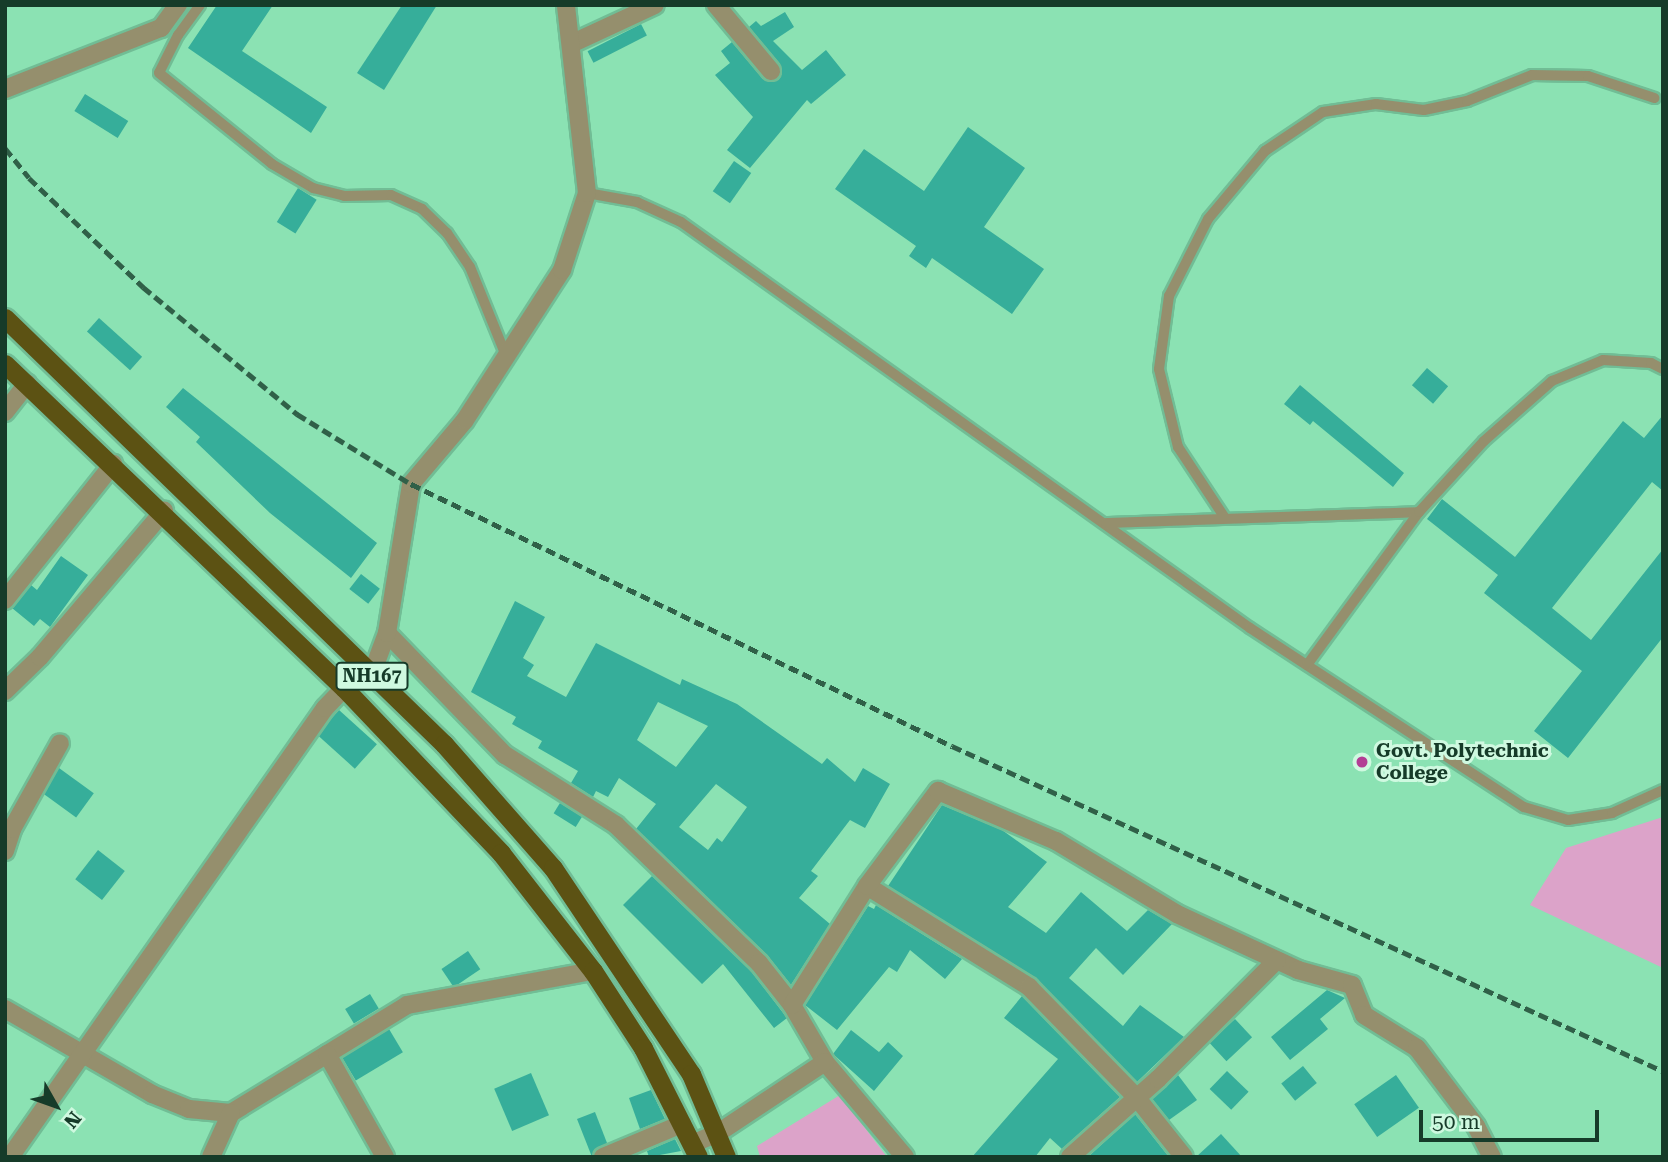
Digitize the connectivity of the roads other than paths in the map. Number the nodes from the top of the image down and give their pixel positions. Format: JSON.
{"nodes":[{"id":1,"x":178,"y":5,"type":"edge"},
{"id":2,"x":200,"y":5,"type":"edge"},
{"id":3,"x":566,"y":5,"type":"edge"},
{"id":4,"x":655,"y":5,"type":"edge"},
{"id":5,"x":716,"y":5,"type":"edge"},
{"id":6,"x":573,"y":43,"type":"junction"},
{"id":7,"x":771,"y":71,"type":"dead end"},
{"id":8,"x":5,"y":89,"type":"edge"},
{"id":9,"x":1654,"y":98,"type":"dead end"},
{"id":10,"x":587,"y":192,"type":"junction"},
{"id":11,"x":5,"y":318,"type":"edge"},
{"id":12,"x":507,"y":358,"type":"junction"},
{"id":13,"x":5,"y":363,"type":"edge"},
{"id":14,"x":1663,"y":369,"type":"edge"},
{"id":15,"x":27,"y":384,"type":"junction"},
{"id":16,"x":5,"y":412,"type":"edge"},
{"id":17,"x":113,"y":464,"type":"junction"},
{"id":18,"x":164,"y":511,"type":"junction"},
{"id":19,"x":1419,"y":512,"type":"junction"},
{"id":20,"x":1225,"y":518,"type":"junction"},
{"id":21,"x":1106,"y":523,"type":"junction"},
{"id":22,"x":5,"y":600,"type":"edge"},
{"id":23,"x":387,"y":633,"type":"junction"},
{"id":24,"x":1307,"y":665,"type":"junction"},
{"id":25,"x":371,"y":676,"type":"junction"},
{"id":26,"x":344,"y":688,"type":"junction"},
{"id":27,"x":5,"y":691,"type":"edge"},
{"id":28,"x":60,"y":743,"type":"dead end"},
{"id":29,"x":1663,"y":790,"type":"edge"},
{"id":30,"x":5,"y":851,"type":"edge"},
{"id":31,"x":867,"y":886,"type":"junction"},
{"id":32,"x":1277,"y":960,"type":"junction"},
{"id":33,"x":593,"y":971,"type":"junction"},
{"id":34,"x":792,"y":1005,"type":"junction"},
{"id":35,"x":5,"y":1009,"type":"edge"},
{"id":36,"x":82,"y":1053,"type":"junction"},
{"id":37,"x":327,"y":1054,"type":"junction"},
{"id":38,"x":825,"y":1062,"type":"junction"},
{"id":39,"x":1137,"y":1098,"type":"junction"},
{"id":40,"x":230,"y":1113,"type":"junction"},
{"id":41,"x":682,"y":1124,"type":"junction"},
{"id":42,"x":718,"y":1133,"type":"junction"},
{"id":43,"x":695,"y":1150,"type":"edge"},
{"id":44,"x":10,"y":1157,"type":"edge"},
{"id":45,"x":211,"y":1157,"type":"edge"},
{"id":46,"x":385,"y":1157,"type":"edge"},
{"id":47,"x":603,"y":1157,"type":"edge"},
{"id":48,"x":726,"y":1157,"type":"edge"},
{"id":49,"x":905,"y":1157,"type":"edge"},
{"id":50,"x":1070,"y":1157,"type":"edge"},
{"id":51,"x":1184,"y":1157,"type":"edge"},
{"id":52,"x":1492,"y":1157,"type":"edge"}],
"edges":[{"from":1,"to":8,"type":"street"},
{"from":2,"to":12,"type":"lane"},
{"from":3,"to":6,"type":"street"},
{"from":4,"to":6,"type":"street"},
{"from":5,"to":7,"type":"street"},
{"from":6,"to":10,"type":"street"},
{"from":9,"to":20,"type":"lane"},
{"from":10,"to":12,"type":"street"},
{"from":10,"to":21,"type":"lane"},
{"from":11,"to":25,"type":"highway","number":"NH167"},
{"from":12,"to":23,"type":"street"},
{"from":13,"to":15,"type":"highway","number":"NH167"},
{"from":14,"to":19,"type":"lane"},
{"from":15,"to":16,"type":"street"},
{"from":15,"to":17,"type":"highway","number":"NH167"},
{"from":17,"to":18,"type":"highway","number":"NH167"},
{"from":17,"to":22,"type":"street"},
{"from":18,"to":26,"type":"highway","number":"NH167"},
{"from":18,"to":27,"type":"street"},
{"from":19,"to":20,"type":"lane"},
{"from":19,"to":24,"type":"lane"},
{"from":20,"to":21,"type":"lane"},
{"from":21,"to":24,"type":"lane"},
{"from":23,"to":25,"type":"street"},
{"from":23,"to":34,"type":"street"},
{"from":24,"to":29,"type":"lane"},
{"from":25,"to":42,"type":"highway","number":"NH167"},
{"from":26,"to":33,"type":"highway","number":"NH167"},
{"from":26,"to":36,"type":"street"},
{"from":28,"to":30,"type":"street"},
{"from":31,"to":32,"type":"street"},
{"from":31,"to":34,"type":"street"},
{"from":31,"to":39,"type":"street"},
{"from":32,"to":39,"type":"street"},
{"from":32,"to":52,"type":"street"},
{"from":33,"to":37,"type":"street"},
{"from":33,"to":41,"type":"highway","number":"NH167"},
{"from":34,"to":38,"type":"street"},
{"from":35,"to":36,"type":"street"},
{"from":36,"to":40,"type":"street"},
{"from":36,"to":44,"type":"street"},
{"from":37,"to":40,"type":"street"},
{"from":37,"to":46,"type":"street"},
{"from":38,"to":42,"type":"street"},
{"from":38,"to":49,"type":"street"},
{"from":39,"to":50,"type":"street"},
{"from":39,"to":51,"type":"street"},
{"from":40,"to":45,"type":"street"},
{"from":41,"to":43,"type":"highway","number":"NH167"},
{"from":41,"to":47,"type":"street"},
{"from":42,"to":43,"type":"street"},
{"from":42,"to":48,"type":"highway","number":"NH167"}]}
